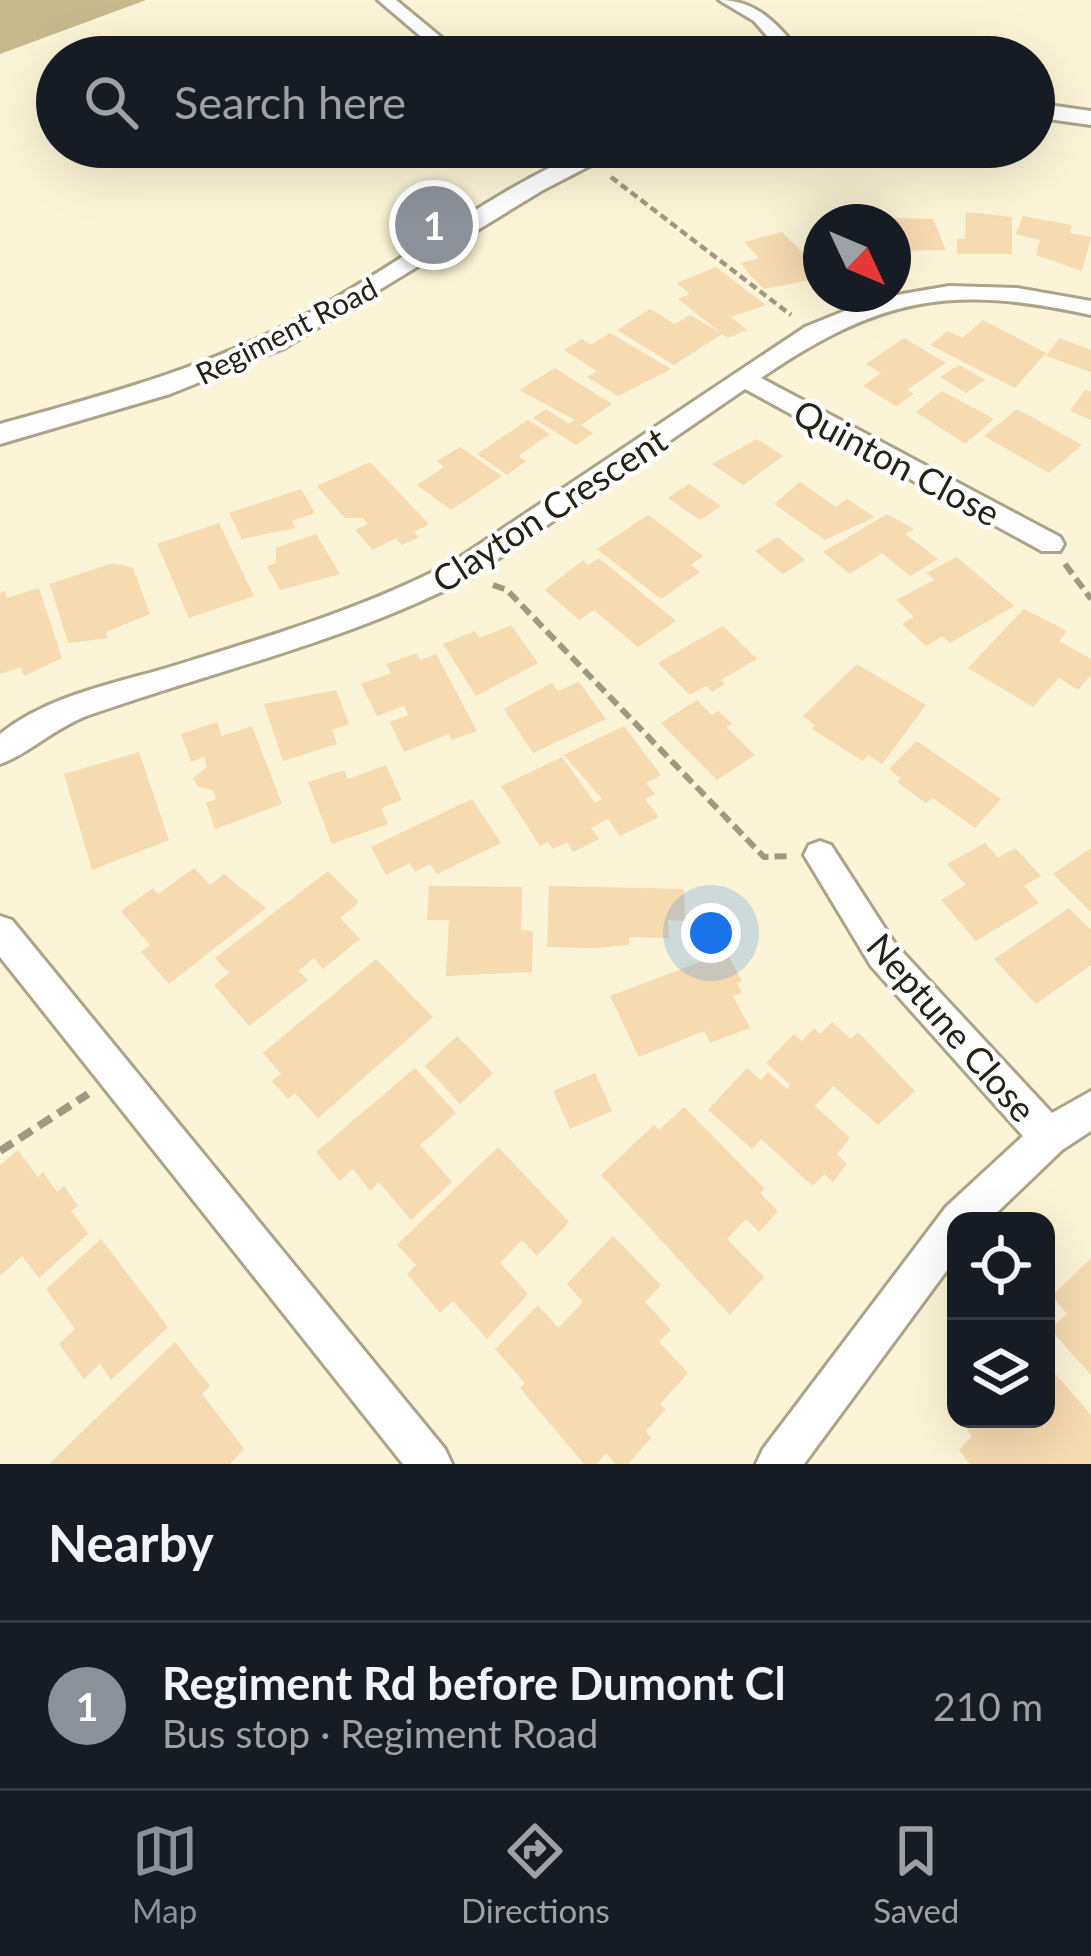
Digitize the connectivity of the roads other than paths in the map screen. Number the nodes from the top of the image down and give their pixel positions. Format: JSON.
{"nodes":[{"id":1,"x":386,"y":0,"type":"edge"},
{"id":2,"x":727,"y":0,"type":"edge"},
{"id":3,"x":430,"y":36,"type":"edge"},
{"id":4,"x":777,"y":36,"type":"edge"},
{"id":5,"x":1055,"y":113,"type":"edge"},
{"id":6,"x":1091,"y":118,"type":"edge"},
{"id":7,"x":553,"y":168,"type":"edge"},
{"id":8,"x":1091,"y":308,"type":"edge"},
{"id":9,"x":744,"y":379,"type":"junction"},
{"id":10,"x":0,"y":434,"type":"edge"},
{"id":11,"x":1051,"y":544,"type":"road end"},
{"id":12,"x":0,"y":752,"type":"edge"},
{"id":13,"x":820,"y":855,"type":"road end"},
{"id":14,"x":0,"y":931,"type":"edge"},
{"id":15,"x":1091,"y":1109,"type":"edge"},
{"id":16,"x":1049,"y":1137,"type":"junction"},
{"id":17,"x":970,"y":1212,"type":"edge"},
{"id":18,"x":947,"y":1238,"type":"edge"},
{"id":19,"x":430,"y":1464,"type":"edge"},
{"id":20,"x":778,"y":1464,"type":"edge"}],
"edges":[{"from":1,"to":3,"type":"street"},
{"from":2,"to":4,"type":"street"},
{"from":5,"to":6,"type":"street"},
{"from":7,"to":10,"type":"street","name":"Regiment Road"},
{"from":8,"to":9,"type":"street","name":"Clayton Crescent"},
{"from":9,"to":11,"type":"street","name":"Quinton Close"},
{"from":9,"to":12,"type":"street","name":"Clayton Crescent"},
{"from":13,"to":16,"type":"street","name":"Neptune Close"},
{"from":14,"to":19,"type":"street"},
{"from":15,"to":16,"type":"street"},
{"from":16,"to":17,"type":"street"},
{"from":18,"to":20,"type":"street"}]}
